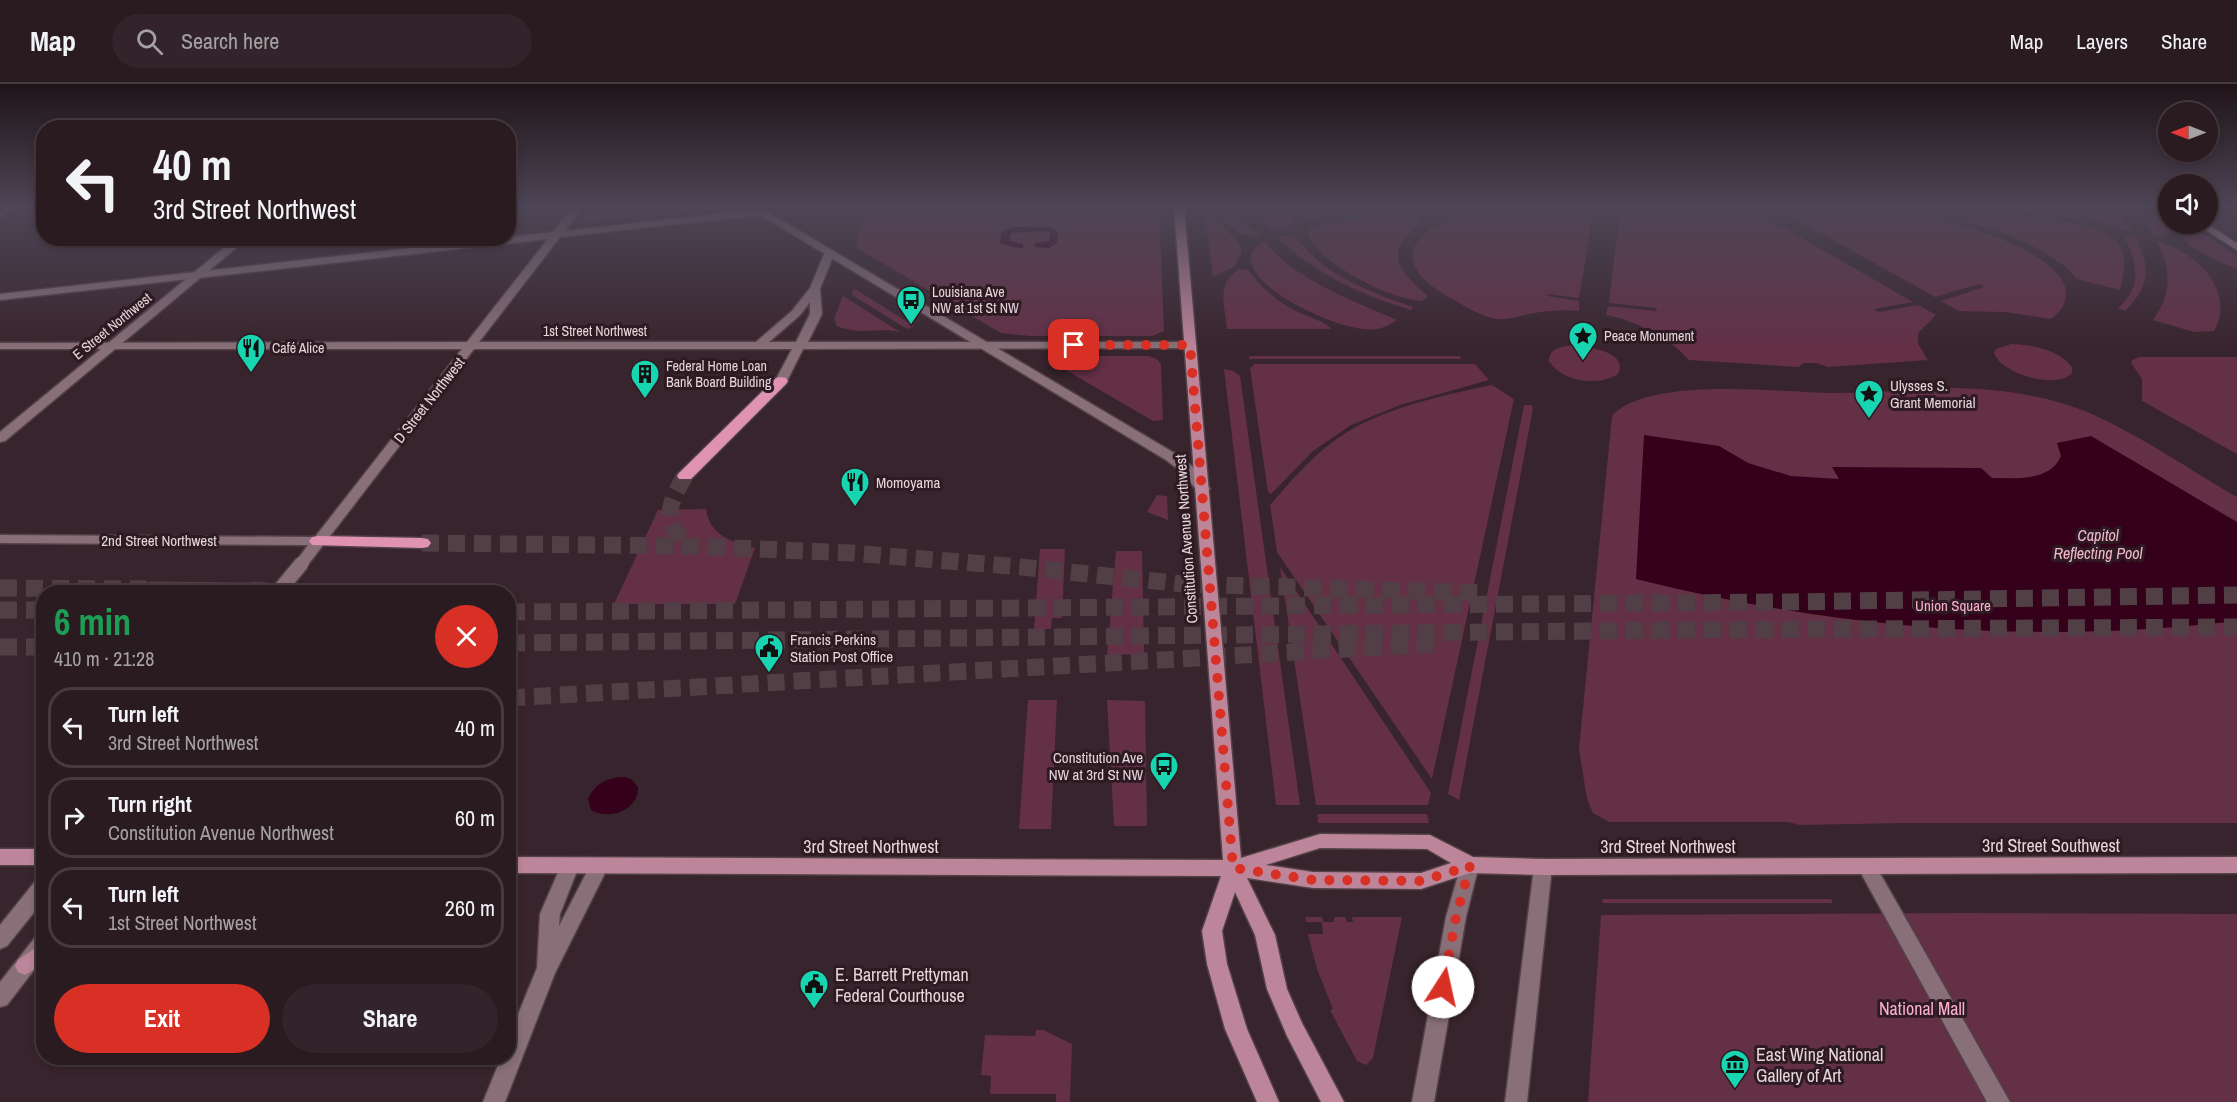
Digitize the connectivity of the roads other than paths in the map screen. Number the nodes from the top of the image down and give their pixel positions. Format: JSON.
{"nodes":[{"id":1,"x":829,"y":254,"type":"joint"},
{"id":2,"x":223,"y":255,"type":"edge"},
{"id":3,"x":378,"y":255,"type":"edge"},
{"id":4,"x":541,"y":255,"type":"edge"},
{"id":5,"x":1183,"y":255,"type":"edge"},
{"id":6,"x":199,"y":275,"type":"junction"},
{"id":7,"x":815,"y":289,"type":"junction"},
{"id":8,"x":0,"y":297,"type":"edge"},
{"id":9,"x":112,"y":345,"type":"junction"},
{"id":10,"x":759,"y":345,"type":"junction"},
{"id":11,"x":800,"y":345,"type":"junction"},
{"id":12,"x":983,"y":345,"type":"junction"},
{"id":13,"x":1190,"y":345,"type":"junction"},
{"id":14,"x":0,"y":346,"type":"edge"},
{"id":15,"x":471,"y":346,"type":"junction"},
{"id":16,"x":781,"y":381,"type":"joint"},
{"id":17,"x":0,"y":438,"type":"edge"},
{"id":18,"x":685,"y":476,"type":"tunnel mouth"},
{"id":19,"x":1203,"y":489,"type":"junction"},
{"id":20,"x":0,"y":539,"type":"edge"},
{"id":21,"x":318,"y":541,"type":"junction"},
{"id":22,"x":422,"y":543,"type":"tunnel mouth"},
{"id":23,"x":284,"y":585,"type":"edge"},
{"id":24,"x":0,"y":857,"type":"edge"},
{"id":25,"x":36,"y":857,"type":"edge"},
{"id":26,"x":516,"y":865,"type":"edge"},
{"id":27,"x":2237,"y":865,"type":"edge"},
{"id":28,"x":570,"y":866,"type":"junction"},
{"id":29,"x":1470,"y":866,"type":"junction"},
{"id":30,"x":1866,"y":866,"type":"junction"},
{"id":31,"x":600,"y":867,"type":"junction"},
{"id":32,"x":1543,"y":867,"type":"junction"},
{"id":33,"x":1233,"y":868,"type":"junction"},
{"id":34,"x":36,"y":895,"type":"edge"},
{"id":35,"x":0,"y":940,"type":"edge"},
{"id":36,"x":36,"y":952,"type":"edge"},
{"id":37,"x":36,"y":957,"type":"edge"},
{"id":38,"x":25,"y":966,"type":"junction"},
{"id":39,"x":546,"y":971,"type":"junction"},
{"id":40,"x":0,"y":998,"type":"edge"},
{"id":41,"x":516,"y":1047,"type":"edge"},
{"id":42,"x":509,"y":1065,"type":"edge"},
{"id":43,"x":494,"y":1102,"type":"edge"},
{"id":44,"x":1268,"y":1102,"type":"edge"},
{"id":45,"x":1333,"y":1102,"type":"edge"},
{"id":46,"x":1423,"y":1102,"type":"edge"},
{"id":47,"x":1516,"y":1102,"type":"edge"},
{"id":48,"x":2000,"y":1102,"type":"edge"}],
"edges":[{"from":1,"to":7,"type":"street"},
{"from":1,"to":12,"type":"street"},
{"from":2,"to":6,"type":"street","name":"E Street Northwest"},
{"from":3,"to":6,"type":"street"},
{"from":4,"to":15,"type":"street","name":"D Street Northwest"},
{"from":5,"to":13,"type":"main road","name":"Constitution Avenue Northwest"},
{"from":6,"to":8,"type":"street"},
{"from":6,"to":9,"type":"street","name":"E Street Northwest"},
{"from":7,"to":10,"type":"street"},
{"from":7,"to":11,"type":"street"},
{"from":9,"to":14,"type":"street","name":"1st Street Northwest"},
{"from":9,"to":15,"type":"street","name":"1st Street Northwest"},
{"from":9,"to":17,"type":"street","name":"E Street Northwest"},
{"from":10,"to":11,"type":"street","name":"1st Street Northwest"},
{"from":10,"to":15,"type":"street","name":"1st Street Northwest"},
{"from":11,"to":12,"type":"street","name":"1st Street Northwest"},
{"from":11,"to":16,"type":"street"},
{"from":12,"to":13,"type":"street","name":"1st Street Northwest"},
{"from":12,"to":19,"type":"street"},
{"from":13,"to":19,"type":"main road","name":"Constitution Avenue Northwest"},
{"from":15,"to":21,"type":"street","name":"D Street Northwest"},
{"from":16,"to":18,"type":"highway"},
{"from":19,"to":33,"type":"main road","name":"Constitution Avenue Northwest"},
{"from":20,"to":21,"type":"street","name":"2nd Street Northwest"},
{"from":21,"to":22,"type":"highway"},
{"from":21,"to":23,"type":"street","name":"D Street Northwest","bridge":true},
{"from":24,"to":25,"type":"main road"},
{"from":26,"to":28,"type":"main road","name":"3rd Street Northwest"},
{"from":27,"to":30,"type":"main road","name":"3rd Street Southwest"},
{"from":28,"to":31,"type":"main road","name":"3rd Street Northwest"},
{"from":28,"to":39,"type":"street"},
{"from":29,"to":32,"type":"main road","name":"3rd Street Northwest"},
{"from":29,"to":33,"type":"main road","name":"3rd Street Northwest"},
{"from":29,"to":33,"type":"main road","name":"3rd Street Northwest"},
{"from":29,"to":46,"type":"street"},
{"from":30,"to":32,"type":"main road","name":"3rd Street Northwest"},
{"from":30,"to":48,"type":"street"},
{"from":31,"to":33,"type":"main road","name":"3rd Street Northwest"},
{"from":31,"to":39,"type":"street"},
{"from":32,"to":47,"type":"street"},
{"from":33,"to":44,"type":"main road","name":"Constitution Avenue Northwest"},
{"from":33,"to":45,"type":"main road","name":"Constitution Avenue Northwest"},
{"from":34,"to":35,"type":"street"},
{"from":36,"to":38,"type":"street"},
{"from":37,"to":38,"type":"main road"},
{"from":38,"to":40,"type":"street"},
{"from":39,"to":41,"type":"street"},
{"from":42,"to":43,"type":"street"}]}
